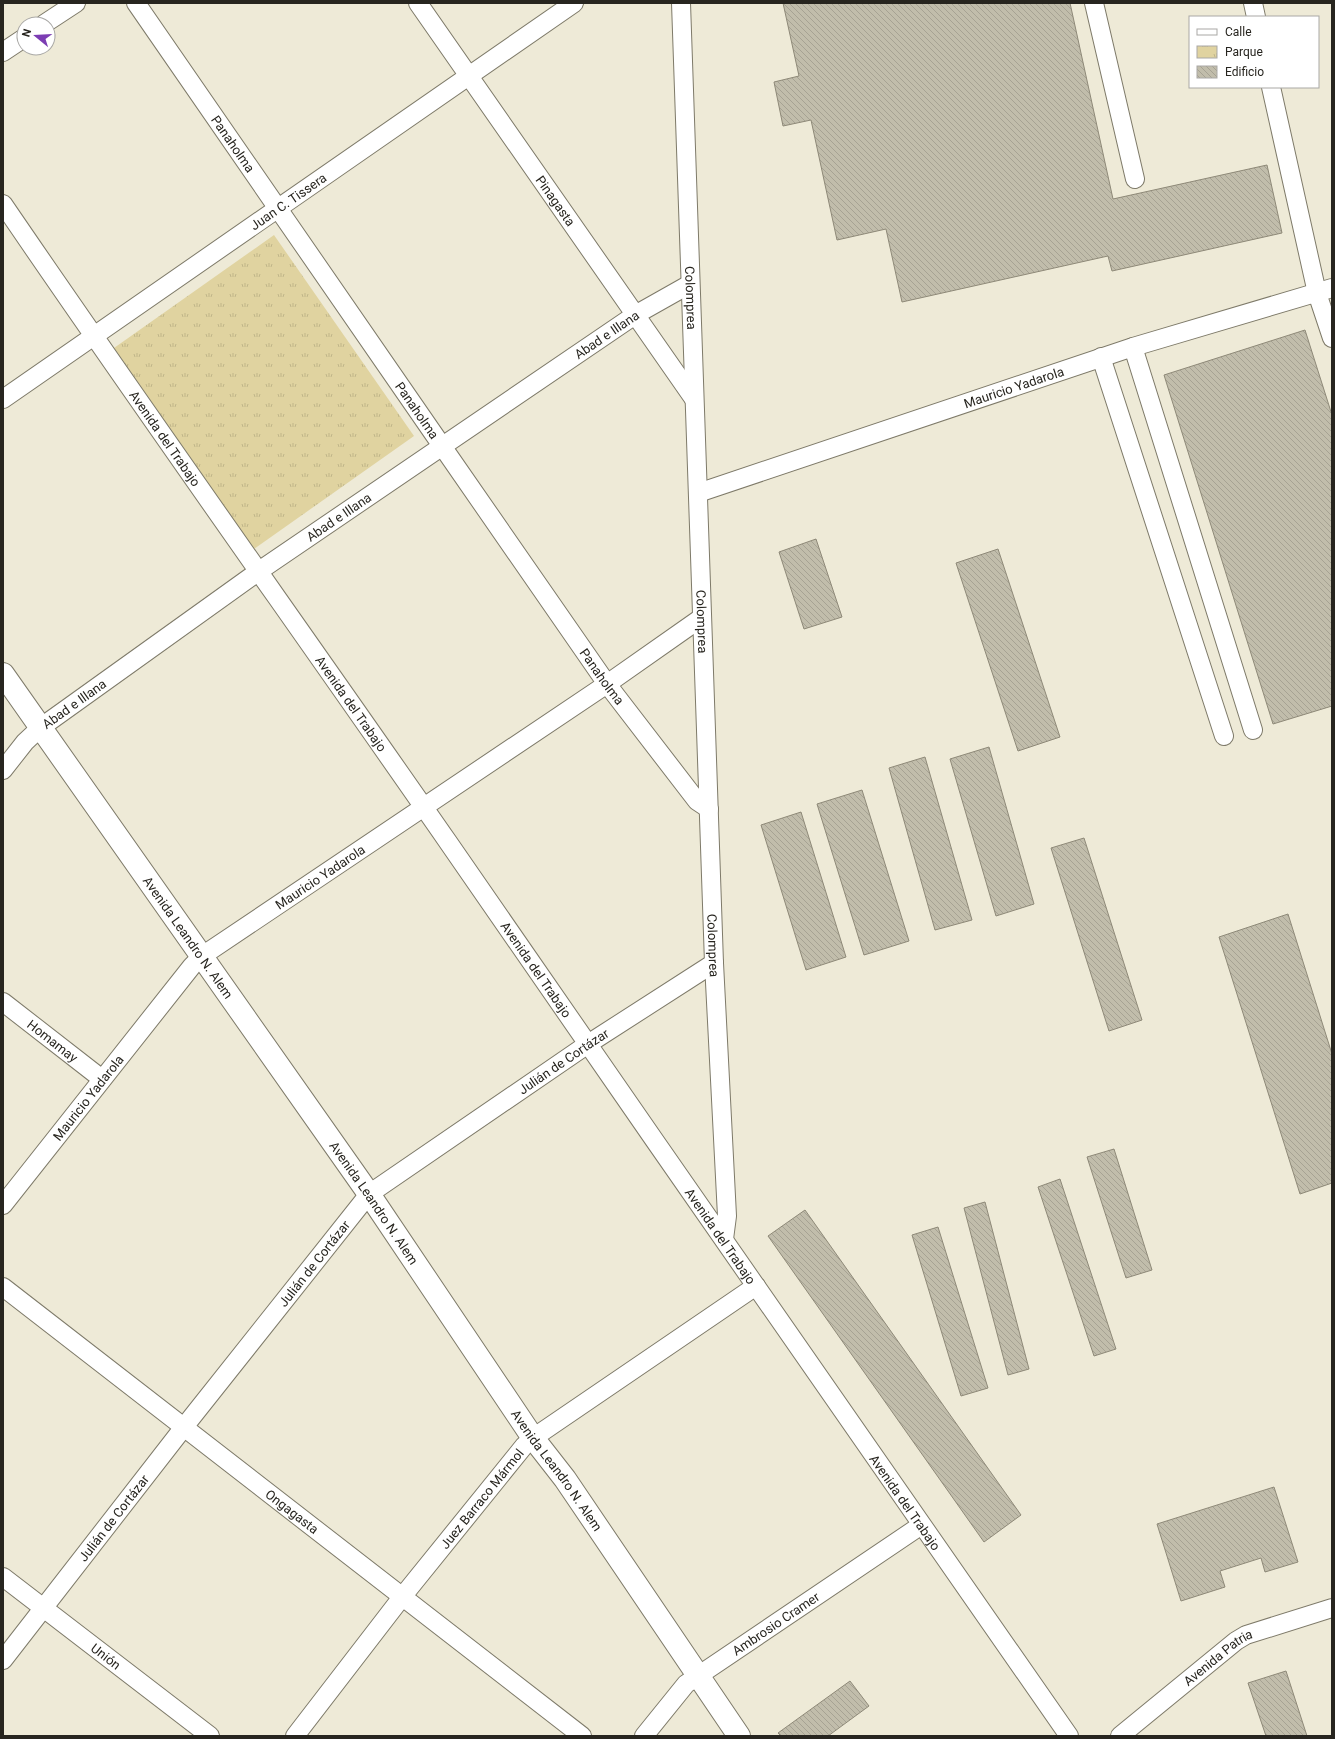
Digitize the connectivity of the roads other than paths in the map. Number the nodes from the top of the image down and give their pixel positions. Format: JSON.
{"nodes":[{"id":1,"x":76,"y":3,"type":"edge"},
{"id":2,"x":136,"y":3,"type":"edge"},
{"id":3,"x":418,"y":3,"type":"edge"},
{"id":4,"x":574,"y":3,"type":"edge"},
{"id":5,"x":681,"y":3,"type":"edge"},
{"id":6,"x":1094,"y":3,"type":"edge"},
{"id":7,"x":1253,"y":3,"type":"edge"},
{"id":8,"x":56,"y":16,"type":"edge"},
{"id":9,"x":1256,"y":16,"type":"edge"},
{"id":10,"x":16,"y":43,"type":"edge"},
{"id":11,"x":3,"y":52,"type":"edge"},
{"id":12,"x":468,"y":76,"type":"junction"},
{"id":13,"x":1272,"y":88,"type":"edge"},
{"id":14,"x":1135,"y":179,"type":"dead end"},
{"id":15,"x":3,"y":204,"type":"edge"},
{"id":16,"x":278,"y":209,"type":"junction"},
{"id":17,"x":690,"y":284,"type":"junction"},
{"id":18,"x":1324,"y":291,"type":"edge"},
{"id":19,"x":635,"y":315,"type":"junction"},
{"id":20,"x":93,"y":336,"type":"junction"},
{"id":21,"x":1332,"y":338,"type":"edge"},
{"id":22,"x":1133,"y":347,"type":"junction"},
{"id":23,"x":1101,"y":358,"type":"junction"},
{"id":24,"x":3,"y":398,"type":"edge"},
{"id":25,"x":694,"y":399,"type":"junction"},
{"id":26,"x":442,"y":446,"type":"junction"},
{"id":27,"x":698,"y":493,"type":"junction"},
{"id":28,"x":259,"y":571,"type":"junction"},
{"id":29,"x":701,"y":618,"type":"junction"},
{"id":30,"x":1231,"y":662,"type":"junction"},
{"id":31,"x":1204,"y":673,"type":"junction"},
{"id":32,"x":3,"y":674,"type":"edge"},
{"id":33,"x":608,"y":684,"type":"junction"},
{"id":34,"x":40,"y":728,"type":"junction"},
{"id":35,"x":1253,"y":730,"type":"dead end"},
{"id":36,"x":1224,"y":736,"type":"dead end"},
{"id":37,"x":3,"y":770,"type":"edge"},
{"id":38,"x":423,"y":807,"type":"junction"},
{"id":39,"x":709,"y":809,"type":"junction"},
{"id":40,"x":202,"y":956,"type":"junction"},
{"id":41,"x":714,"y":963,"type":"junction"},
{"id":42,"x":3,"y":1002,"type":"edge"},
{"id":43,"x":588,"y":1044,"type":"junction"},
{"id":44,"x":102,"y":1079,"type":"junction"},
{"id":45,"x":369,"y":1194,"type":"junction"},
{"id":46,"x":3,"y":1205,"type":"edge"},
{"id":47,"x":724,"y":1239,"type":"junction"},
{"id":48,"x":756,"y":1286,"type":"junction"},
{"id":49,"x":3,"y":1287,"type":"edge"},
{"id":50,"x":184,"y":1427,"type":"junction"},
{"id":51,"x":533,"y":1438,"type":"junction"},
{"id":52,"x":920,"y":1526,"type":"junction"},
{"id":53,"x":3,"y":1577,"type":"edge"},
{"id":54,"x":402,"y":1597,"type":"junction"},
{"id":55,"x":43,"y":1608,"type":"junction"},
{"id":56,"x":1332,"y":1608,"type":"edge"},
{"id":57,"x":3,"y":1660,"type":"edge"},
{"id":58,"x":698,"y":1675,"type":"junction"},
{"id":59,"x":210,"y":1736,"type":"edge"},
{"id":60,"x":295,"y":1736,"type":"edge"},
{"id":61,"x":582,"y":1736,"type":"edge"},
{"id":62,"x":644,"y":1736,"type":"edge"},
{"id":63,"x":739,"y":1736,"type":"edge"},
{"id":64,"x":1068,"y":1736,"type":"edge"},
{"id":65,"x":1120,"y":1736,"type":"edge"}],
"edges":[{"from":1,"to":8,"type":"street"},
{"from":2,"to":16,"type":"street","name":"Panaholma"},
{"from":3,"to":12,"type":"street","name":"Pinagasta"},
{"from":4,"to":12,"type":"street","name":"Juan C. Tissera"},
{"from":5,"to":17,"type":"street","name":"Colomprea"},
{"from":6,"to":14,"type":"street"},
{"from":7,"to":9,"type":"street"},
{"from":10,"to":11,"type":"street"},
{"from":12,"to":16,"type":"street","name":"Juan C. Tissera"},
{"from":12,"to":19,"type":"street","name":"Pinagasta"},
{"from":13,"to":18,"type":"street"},
{"from":15,"to":20,"type":"street","name":"Avenida del Trabajo"},
{"from":16,"to":20,"type":"street","name":"Juan C. Tissera"},
{"from":16,"to":26,"type":"street","name":"Panaholma"},
{"from":17,"to":19,"type":"street","name":"Abad e Illana"},
{"from":17,"to":25,"type":"street","name":"Colomprea"},
{"from":18,"to":21,"type":"street"},
{"from":18,"to":22,"type":"street","name":"Mauricio Yadarola"},
{"from":19,"to":25,"type":"street","name":"Pinagasta"},
{"from":19,"to":26,"type":"street","name":"Abad e Illana"},
{"from":20,"to":24,"type":"street","name":"Juan C. Tissera"},
{"from":20,"to":28,"type":"street","name":"Avenida del Trabajo"},
{"from":22,"to":23,"type":"street","name":"Mauricio Yadarola"},
{"from":22,"to":30,"type":"street"},
{"from":23,"to":27,"type":"street","name":"Mauricio Yadarola"},
{"from":23,"to":31,"type":"street"},
{"from":25,"to":27,"type":"street","name":"Colomprea"},
{"from":26,"to":28,"type":"street","name":"Abad e Illana"},
{"from":26,"to":33,"type":"street","name":"Panaholma"},
{"from":27,"to":29,"type":"street","name":"Colomprea"},
{"from":28,"to":34,"type":"street","name":"Abad e Illana"},
{"from":28,"to":38,"type":"street","name":"Avenida del Trabajo"},
{"from":29,"to":33,"type":"street","name":"Mauricio Yadarola"},
{"from":29,"to":39,"type":"street","name":"Colomprea"},
{"from":30,"to":31,"type":"street"},
{"from":30,"to":35,"type":"street"},
{"from":31,"to":36,"type":"street"},
{"from":32,"to":34,"type":"main road","name":"Avenida Leandro N. Alem"},
{"from":33,"to":38,"type":"street","name":"Mauricio Yadarola"},
{"from":33,"to":39,"type":"street","name":"Panaholma"},
{"from":34,"to":37,"type":"street","name":"Abad e Illana"},
{"from":34,"to":40,"type":"main road","name":"Avenida Leandro N. Alem"},
{"from":38,"to":40,"type":"street","name":"Mauricio Yadarola"},
{"from":38,"to":43,"type":"street","name":"Avenida del Trabajo"},
{"from":39,"to":41,"type":"street","name":"Colomprea"},
{"from":40,"to":44,"type":"street","name":"Mauricio Yadarola"},
{"from":40,"to":45,"type":"main road","name":"Avenida Leandro N. Alem"},
{"from":41,"to":43,"type":"street","name":"Julián de Cortázar"},
{"from":41,"to":47,"type":"street","name":"Colomprea"},
{"from":42,"to":44,"type":"street","name":"Homamay"},
{"from":43,"to":45,"type":"street","name":"Julián de Cortázar"},
{"from":43,"to":47,"type":"street","name":"Avenida del Trabajo"},
{"from":44,"to":46,"type":"street","name":"Mauricio Yadarola"},
{"from":45,"to":50,"type":"street","name":"Julián de Cortázar"},
{"from":45,"to":51,"type":"main road","name":"Avenida Leandro N. Alem"},
{"from":47,"to":48,"type":"street","name":"Avenida del Trabajo"},
{"from":48,"to":51,"type":"street","name":"Juez Barraco Mármol"},
{"from":48,"to":52,"type":"street","name":"Avenida del Trabajo"},
{"from":49,"to":50,"type":"street","name":"Ongagasta"},
{"from":50,"to":54,"type":"street","name":"Ongagasta"},
{"from":50,"to":55,"type":"street","name":"Julián de Cortázar"},
{"from":51,"to":54,"type":"street","name":"Juez Barraco Mármol"},
{"from":51,"to":58,"type":"main road","name":"Avenida Leandro N. Alem"},
{"from":52,"to":58,"type":"street","name":"Ambrosio Cramer"},
{"from":52,"to":64,"type":"street","name":"Avenida del Trabajo"},
{"from":53,"to":55,"type":"street","name":"Unión"},
{"from":54,"to":60,"type":"street","name":"Juez Barraco Mármol"},
{"from":54,"to":61,"type":"street","name":"Ongagasta"},
{"from":55,"to":57,"type":"street","name":"Julián de Cortázar"},
{"from":55,"to":59,"type":"street","name":"Unión"},
{"from":56,"to":65,"type":"street","name":"Avenida Patria"},
{"from":58,"to":62,"type":"street","name":"Ambrosio Cramer"},
{"from":58,"to":63,"type":"main road","name":"Avenida Leandro N. Alem"}]}
